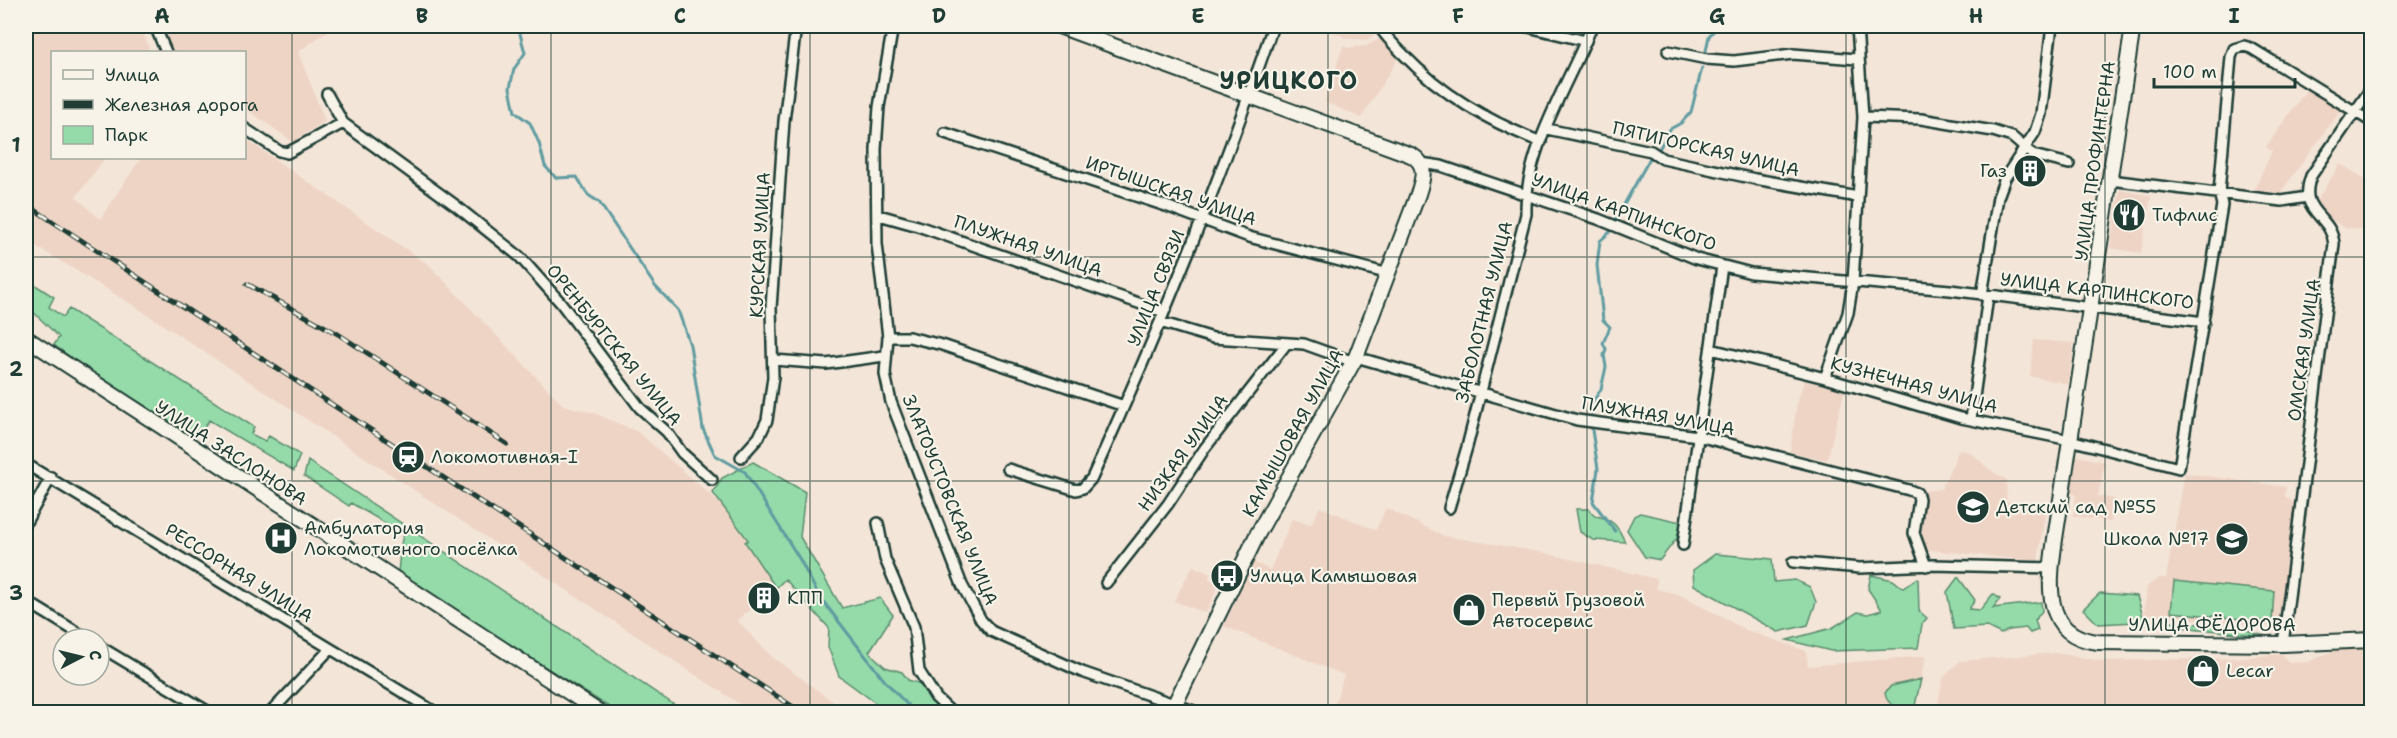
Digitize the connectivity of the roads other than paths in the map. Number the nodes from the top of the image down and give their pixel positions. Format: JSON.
{"nodes":[{"id":1,"x":155,"y":26,"type":"edge"},
{"id":2,"x":796,"y":26,"type":"edge"},
{"id":3,"x":893,"y":26,"type":"edge"},
{"id":4,"x":1059,"y":26,"type":"edge"},
{"id":5,"x":1273,"y":26,"type":"edge"},
{"id":6,"x":1379,"y":26,"type":"edge"},
{"id":7,"x":1524,"y":26,"type":"edge"},
{"id":8,"x":1593,"y":26,"type":"edge"},
{"id":9,"x":1857,"y":26,"type":"edge"},
{"id":10,"x":2052,"y":26,"type":"edge"},
{"id":11,"x":2133,"y":26,"type":"edge"},
{"id":12,"x":1586,"y":41,"type":"junction"},
{"id":13,"x":166,"y":51,"type":"edge"},
{"id":14,"x":1668,"y":51,"type":"dead end"},
{"id":15,"x":1857,"y":59,"type":"junction"},
{"id":16,"x":2372,"y":87,"type":"edge"},
{"id":17,"x":327,"y":94,"type":"dead end"},
{"id":18,"x":1249,"y":95,"type":"junction"},
{"id":19,"x":2356,"y":113,"type":"junction"},
{"id":20,"x":1863,"y":117,"type":"junction"},
{"id":21,"x":2372,"y":122,"type":"edge"},
{"id":22,"x":343,"y":123,"type":"junction"},
{"id":23,"x":246,"y":129,"type":"edge"},
{"id":24,"x":1546,"y":129,"type":"junction"},
{"id":25,"x":945,"y":133,"type":"dead end"},
{"id":26,"x":1541,"y":142,"type":"junction"},
{"id":27,"x":2024,"y":149,"type":"junction"},
{"id":28,"x":1421,"y":163,"type":"junction"},
{"id":29,"x":2069,"y":164,"type":"dead end"},
{"id":30,"x":2110,"y":180,"type":"junction"},
{"id":31,"x":2220,"y":192,"type":"junction"},
{"id":32,"x":1525,"y":195,"type":"junction"},
{"id":33,"x":1858,"y":197,"type":"junction"},
{"id":34,"x":2307,"y":197,"type":"junction"},
{"id":35,"x":879,"y":215,"type":"junction"},
{"id":36,"x":1201,"y":220,"type":"junction"},
{"id":37,"x":1722,"y":267,"type":"junction"},
{"id":38,"x":1389,"y":274,"type":"junction"},
{"id":39,"x":1853,"y":282,"type":"junction"},
{"id":40,"x":1985,"y":296,"type":"junction"},
{"id":41,"x":2091,"y":307,"type":"junction"},
{"id":42,"x":1164,"y":312,"type":"junction"},
{"id":43,"x":1160,"y":322,"type":"junction"},
{"id":44,"x":2204,"y":322,"type":"junction"},
{"id":45,"x":888,"y":337,"type":"junction"},
{"id":46,"x":26,"y":338,"type":"edge"},
{"id":47,"x":1287,"y":343,"type":"junction"},
{"id":48,"x":1711,"y":349,"type":"junction"},
{"id":49,"x":884,"y":356,"type":"junction"},
{"id":50,"x":774,"y":360,"type":"junction"},
{"id":51,"x":1355,"y":360,"type":"junction"},
{"id":52,"x":1825,"y":378,"type":"junction"},
{"id":53,"x":1131,"y":389,"type":"junction"},
{"id":54,"x":1480,"y":394,"type":"junction"},
{"id":55,"x":1109,"y":399,"type":"junction"},
{"id":56,"x":1124,"y":406,"type":"junction"},
{"id":57,"x":1971,"y":419,"type":"junction"},
{"id":58,"x":1698,"y":436,"type":"junction"},
{"id":59,"x":2070,"y":440,"type":"junction"},
{"id":60,"x":741,"y":457,"type":"dead end"},
{"id":61,"x":26,"y":464,"type":"edge"},
{"id":62,"x":1008,"y":469,"type":"dead end"},
{"id":63,"x":51,"y":477,"type":"junction"},
{"id":64,"x":712,"y":480,"type":"dead end"},
{"id":65,"x":1449,"y":508,"type":"dead end"},
{"id":66,"x":26,"y":522,"type":"edge"},
{"id":67,"x":878,"y":523,"type":"dead end"},
{"id":68,"x":1683,"y":545,"type":"dead end"},
{"id":69,"x":1793,"y":562,"type":"dead end"},
{"id":70,"x":1926,"y":566,"type":"junction"},
{"id":71,"x":2051,"y":568,"type":"junction"},
{"id":72,"x":1106,"y":583,"type":"dead end"},
{"id":73,"x":26,"y":601,"type":"edge"},
{"id":74,"x":2060,"y":621,"type":"joint"},
{"id":75,"x":68,"y":627,"type":"edge"},
{"id":76,"x":2372,"y":640,"type":"edge"},
{"id":77,"x":2283,"y":644,"type":"junction"},
{"id":78,"x":330,"y":649,"type":"junction"},
{"id":79,"x":111,"y":653,"type":"edge"},
{"id":80,"x":1173,"y":709,"type":"edge"},
{"id":81,"x":209,"y":712,"type":"edge"},
{"id":82,"x":271,"y":712,"type":"edge"},
{"id":83,"x":435,"y":712,"type":"edge"},
{"id":84,"x":599,"y":712,"type":"edge"},
{"id":85,"x":951,"y":712,"type":"edge"},
{"id":86,"x":1197,"y":712,"type":"edge"}],
"edges":[{"from":1,"to":13,"type":"street"},
{"from":2,"to":50,"type":"street","name":"КУРСКАЯ УЛИЦА"},
{"from":3,"to":35,"type":"street","name":"ЗЛАТОУСТОВСКАЯ УЛИЦА"},
{"from":4,"to":18,"type":"main road","name":"УЛИЦА КАРПИНСКОГО"},
{"from":5,"to":18,"type":"street","name":"УЛИЦА СВЯЗИ"},
{"from":6,"to":26,"type":"street"},
{"from":7,"to":12,"type":"street"},
{"from":8,"to":12,"type":"street","name":"ЗАБОЛОТНАЯ УЛИЦА"},
{"from":9,"to":15,"type":"street"},
{"from":10,"to":27,"type":"street"},
{"from":11,"to":30,"type":"main road","name":"УЛИЦА ПРОФИНТЕРНА"},
{"from":12,"to":24,"type":"street","name":"ЗАБОЛОТНАЯ УЛИЦА"},
{"from":14,"to":15,"type":"street"},
{"from":15,"to":20,"type":"street"},
{"from":16,"to":19,"type":"street"},
{"from":17,"to":22,"type":"street","name":"ОРЕНБУРГСКАЯ УЛИЦА"},
{"from":18,"to":28,"type":"main road","name":"УЛИЦА КАРПИНСКОГО"},
{"from":18,"to":36,"type":"street","name":"УЛИЦА СВЯЗИ"},
{"from":19,"to":21,"type":"street"},
{"from":19,"to":31,"type":"street"},
{"from":19,"to":34,"type":"street"},
{"from":20,"to":27,"type":"street"},
{"from":20,"to":33,"type":"street"},
{"from":22,"to":23,"type":"street"},
{"from":22,"to":64,"type":"street","name":"ОРЕНБУРГСКАЯ УЛИЦА"},
{"from":24,"to":26,"type":"street","name":"ЗАБОЛОТНАЯ УЛИЦА"},
{"from":24,"to":33,"type":"street","name":"ПЯТИГОРСКАЯ УЛИЦА"},
{"from":25,"to":36,"type":"street","name":"ИРТЫШСКАЯ УЛИЦА"},
{"from":26,"to":32,"type":"street","name":"ЗАБОЛОТНАЯ УЛИЦА"},
{"from":27,"to":29,"type":"street"},
{"from":27,"to":40,"type":"street"},
{"from":28,"to":32,"type":"street","name":"УЛИЦА КАРПИНСКОГО"},
{"from":28,"to":38,"type":"main road","name":"КАМЫШОВАЯ УЛИЦА"},
{"from":30,"to":31,"type":"street"},
{"from":30,"to":41,"type":"main road","name":"УЛИЦА ПРОФИНТЕРНА"},
{"from":31,"to":34,"type":"street"},
{"from":31,"to":44,"type":"street"},
{"from":32,"to":37,"type":"street","name":"УЛИЦА КАРПИНСКОГО"},
{"from":32,"to":54,"type":"street","name":"ЗАБОЛОТНАЯ УЛИЦА"},
{"from":33,"to":39,"type":"street"},
{"from":34,"to":77,"type":"street","name":"ОМСКАЯ УЛИЦА"},
{"from":35,"to":42,"type":"street","name":"ПЛУЖНАЯ УЛИЦА"},
{"from":35,"to":45,"type":"street","name":"ЗЛАТОУСТОВСКАЯ УЛИЦА"},
{"from":36,"to":38,"type":"street","name":"ИРТЫШСКАЯ УЛИЦА"},
{"from":36,"to":42,"type":"street","name":"УЛИЦА СВЯЗИ"},
{"from":37,"to":39,"type":"street","name":"УЛИЦА КАРПИНСКОГО"},
{"from":37,"to":48,"type":"street"},
{"from":38,"to":51,"type":"main road","name":"КАМЫШОВАЯ УЛИЦА"},
{"from":39,"to":40,"type":"street","name":"УЛИЦА КАРПИНСКОГО"},
{"from":39,"to":52,"type":"street"},
{"from":40,"to":41,"type":"street","name":"УЛИЦА КАРПИНСКОГО"},
{"from":40,"to":57,"type":"street"},
{"from":41,"to":44,"type":"street","name":"УЛИЦА КАРПИНСКОГО"},
{"from":41,"to":59,"type":"main road","name":"УЛИЦА ПРОФИНТЕРНА"},
{"from":42,"to":43,"type":"street","name":"УЛИЦА СВЯЗИ"},
{"from":43,"to":47,"type":"street","name":"ПЛУЖНАЯ УЛИЦА"},
{"from":43,"to":53,"type":"street","name":"УЛИЦА СВЯЗИ"},
{"from":44,"to":59,"type":"street","name":"КУЗНЕЧНАЯ УЛИЦА"},
{"from":45,"to":49,"type":"street","name":"ЗЛАТОУСТОВСКАЯ УЛИЦА"},
{"from":45,"to":55,"type":"street"},
{"from":46,"to":84,"type":"main road","name":"УЛИЦА ЗАСЛОНОВА"},
{"from":47,"to":51,"type":"street","name":"ПЛУЖНАЯ УЛИЦА"},
{"from":47,"to":72,"type":"street","name":"НИЗКАЯ УЛИЦА"},
{"from":48,"to":52,"type":"street","name":"КУЗНЕЧНАЯ УЛИЦА"},
{"from":48,"to":58,"type":"street"},
{"from":49,"to":50,"type":"street"},
{"from":49,"to":80,"type":"street","name":"ЗЛАТОУСТОВСКАЯ УЛИЦА"},
{"from":50,"to":60,"type":"street","name":"КУРСКАЯ УЛИЦА"},
{"from":51,"to":54,"type":"street","name":"ПЛУЖНАЯ УЛИЦА"},
{"from":51,"to":80,"type":"main road","name":"КАМЫШОВАЯ УЛИЦА"},
{"from":52,"to":57,"type":"street","name":"КУЗНЕЧНАЯ УЛИЦА"},
{"from":53,"to":55,"type":"street"},
{"from":53,"to":56,"type":"street","name":"УЛИЦА СВЯЗИ"},
{"from":54,"to":58,"type":"street","name":"ПЛУЖНАЯ УЛИЦА"},
{"from":54,"to":65,"type":"street","name":"ЗАБОЛОТНАЯ УЛИЦА"},
{"from":55,"to":56,"type":"street"},
{"from":56,"to":62,"type":"street","name":"УЛИЦА СВЯЗИ"},
{"from":57,"to":59,"type":"street","name":"КУЗНЕЧНАЯ УЛИЦА"},
{"from":58,"to":68,"type":"street"},
{"from":58,"to":70,"type":"street","name":"ПЛУЖНАЯ УЛИЦА"},
{"from":59,"to":71,"type":"main road","name":"УЛИЦА ПРОФИНТЕРНА"},
{"from":61,"to":63,"type":"street","name":"РЕССОРНАЯ УЛИЦА"},
{"from":63,"to":66,"type":"street"},
{"from":63,"to":78,"type":"street","name":"РЕССОРНАЯ УЛИЦА"},
{"from":67,"to":85,"type":"street"},
{"from":69,"to":70,"type":"street"},
{"from":70,"to":71,"type":"street"},
{"from":71,"to":74,"type":"main road","name":"УЛИЦА ПРОФИНТЕРНА"},
{"from":73,"to":75,"type":"street"},
{"from":74,"to":77,"type":"main road","name":"УЛИЦА ФЁДОРОВА"},
{"from":76,"to":77,"type":"main road","name":"УЛИЦА ФЁДОРОВА"},
{"from":78,"to":82,"type":"street"},
{"from":78,"to":83,"type":"street","name":"РЕССОРНАЯ УЛИЦА"},
{"from":79,"to":81,"type":"street"},
{"from":80,"to":86,"type":"street","name":"ЗЛАТОУСТОВСКАЯ УЛИЦА"}]}
